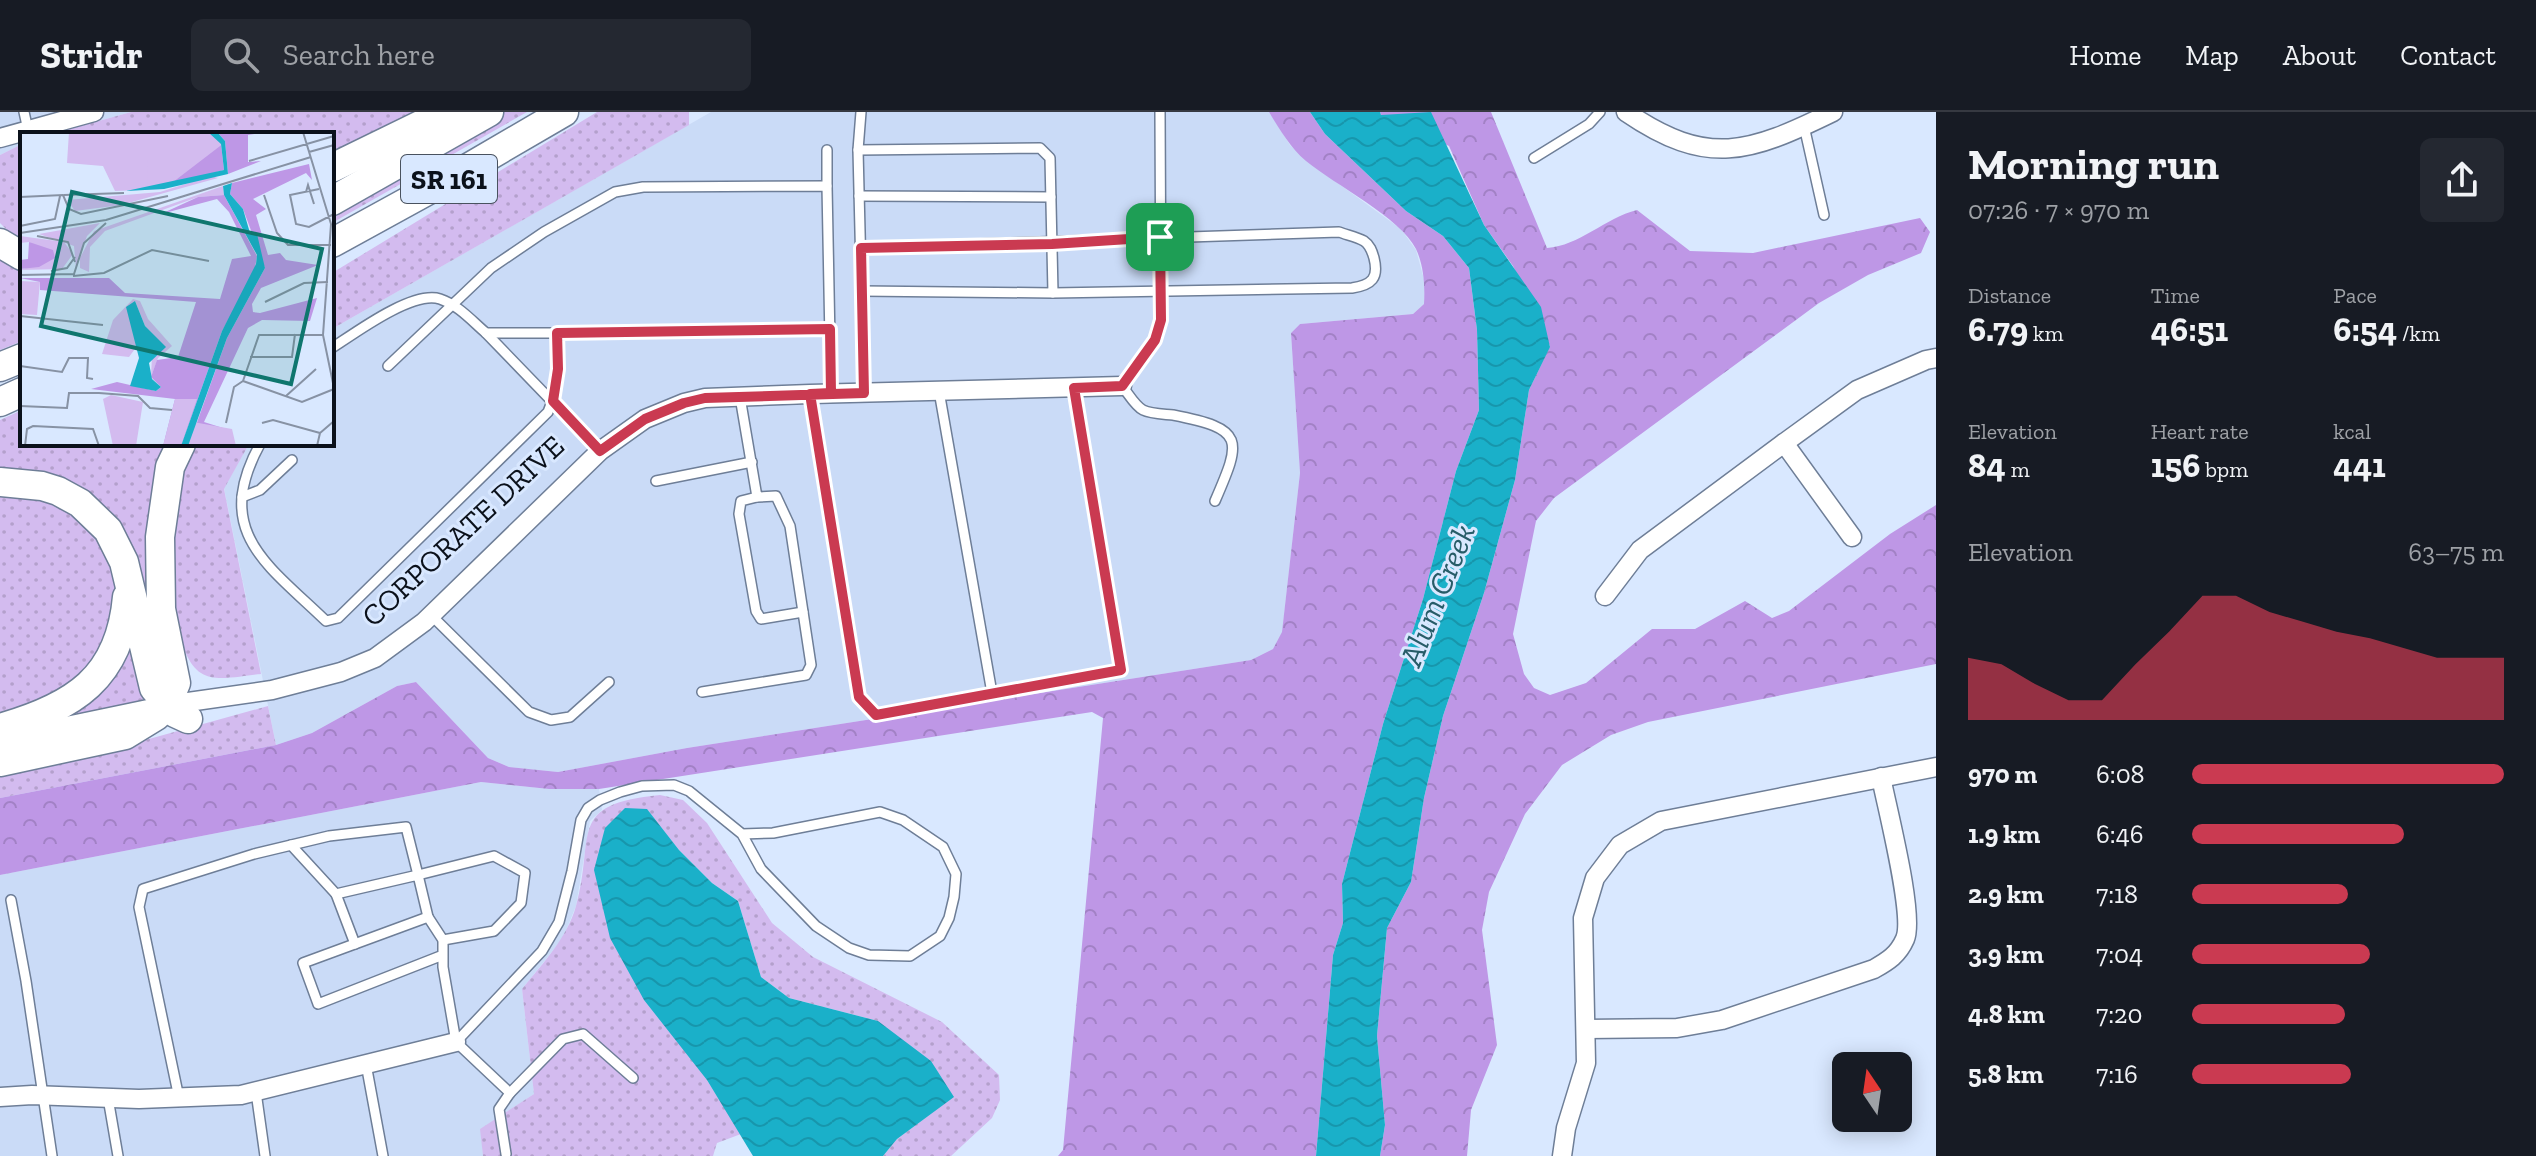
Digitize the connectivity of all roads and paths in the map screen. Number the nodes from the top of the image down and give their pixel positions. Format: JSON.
{"nodes":[{"id":1,"x":447,"y":112,"type":"edge"},
{"id":2,"x":489,"y":112,"type":"edge"},
{"id":3,"x":564,"y":112,"type":"edge"},
{"id":4,"x":861,"y":112,"type":"edge"},
{"id":5,"x":1160,"y":112,"type":"edge"},
{"id":6,"x":1600,"y":112,"type":"edge"},
{"id":7,"x":1626,"y":112,"type":"edge"},
{"id":8,"x":1833,"y":112,"type":"edge"},
{"id":9,"x":86,"y":113,"type":"edge"},
{"id":10,"x":26,"y":121,"type":"edge"},
{"id":11,"x":1804,"y":126,"type":"junction"},
{"id":12,"x":0,"y":138,"type":"edge"},
{"id":13,"x":827,"y":150,"type":"dead end"},
{"id":14,"x":858,"y":150,"type":"junction"},
{"id":15,"x":1534,"y":158,"type":"dead end"},
{"id":16,"x":334,"y":167,"type":"edge"},
{"id":17,"x":456,"y":175,"type":"junction"},
{"id":18,"x":827,"y":186,"type":"junction"},
{"id":19,"x":859,"y":196,"type":"junction"},
{"id":20,"x":1051,"y":197,"type":"junction"},
{"id":21,"x":334,"y":200,"type":"edge"},
{"id":22,"x":1824,"y":215,"type":"dead end"},
{"id":23,"x":1160,"y":237,"type":"junction"},
{"id":24,"x":334,"y":242,"type":"edge"},
{"id":25,"x":0,"y":243,"type":"edge"},
{"id":26,"x":1052,"y":244,"type":"junction"},
{"id":27,"x":861,"y":248,"type":"junction"},
{"id":28,"x":20,"y":255,"type":"edge"},
{"id":29,"x":334,"y":261,"type":"edge"},
{"id":30,"x":862,"y":291,"type":"junction"},
{"id":31,"x":1161,"y":291,"type":"junction"},
{"id":32,"x":1053,"y":293,"type":"junction"},
{"id":33,"x":454,"y":305,"type":"junction"},
{"id":34,"x":830,"y":329,"type":"junction"},
{"id":35,"x":486,"y":333,"type":"junction"},
{"id":36,"x":557,"y":333,"type":"junction"},
{"id":37,"x":334,"y":347,"type":"edge"},
{"id":38,"x":1936,"y":358,"type":"edge"},
{"id":39,"x":20,"y":359,"type":"edge"},
{"id":40,"x":388,"y":366,"type":"dead end"},
{"id":41,"x":0,"y":367,"type":"edge"},
{"id":42,"x":1122,"y":386,"type":"junction"},
{"id":43,"x":1074,"y":388,"type":"junction"},
{"id":44,"x":939,"y":391,"type":"junction"},
{"id":45,"x":20,"y":393,"type":"edge"},
{"id":46,"x":831,"y":393,"type":"junction"},
{"id":47,"x":864,"y":393,"type":"junction"},
{"id":48,"x":810,"y":394,"type":"junction"},
{"id":49,"x":740,"y":397,"type":"junction"},
{"id":50,"x":553,"y":401,"type":"junction"},
{"id":51,"x":0,"y":402,"type":"edge"},
{"id":52,"x":1784,"y":443,"type":"junction"},
{"id":53,"x":180,"y":446,"type":"edge"},
{"id":54,"x":259,"y":446,"type":"edge"},
{"id":55,"x":600,"y":451,"type":"junction"},
{"id":56,"x":292,"y":460,"type":"dead end"},
{"id":57,"x":752,"y":462,"type":"junction"},
{"id":58,"x":656,"y":481,"type":"dead end"},
{"id":59,"x":0,"y":482,"type":"edge"},
{"id":60,"x":242,"y":497,"type":"junction"},
{"id":61,"x":757,"y":497,"type":"junction"},
{"id":62,"x":1215,"y":501,"type":"dead end"},
{"id":63,"x":1852,"y":537,"type":"dead end"},
{"id":64,"x":129,"y":580,"type":"junction"},
{"id":65,"x":1605,"y":596,"type":"dead end"},
{"id":66,"x":803,"y":612,"type":"junction"},
{"id":67,"x":431,"y":615,"type":"junction"},
{"id":68,"x":609,"y":682,"type":"dead end"},
{"id":69,"x":702,"y":692,"type":"dead end"},
{"id":70,"x":992,"y":693,"type":"junction"},
{"id":71,"x":178,"y":712,"type":"junction"},
{"id":72,"x":0,"y":728,"type":"edge"},
{"id":73,"x":0,"y":740,"type":"edge"},
{"id":74,"x":0,"y":762,"type":"edge"},
{"id":75,"x":1936,"y":767,"type":"edge"},
{"id":76,"x":1881,"y":777,"type":"junction"},
{"id":77,"x":742,"y":834,"type":"junction"},
{"id":78,"x":291,"y":845,"type":"junction"},
{"id":79,"x":418,"y":875,"type":"junction"},
{"id":80,"x":336,"y":894,"type":"junction"},
{"id":81,"x":11,"y":900,"type":"dead end"},
{"id":82,"x":428,"y":917,"type":"junction"},
{"id":83,"x":443,"y":940,"type":"junction"},
{"id":84,"x":355,"y":944,"type":"junction"},
{"id":85,"x":443,"y":955,"type":"junction"},
{"id":86,"x":1586,"y":1029,"type":"junction"},
{"id":87,"x":456,"y":1042,"type":"junction"},
{"id":88,"x":366,"y":1064,"type":"junction"},
{"id":89,"x":633,"y":1078,"type":"dead end"},
{"id":90,"x":256,"y":1092,"type":"junction"},
{"id":91,"x":510,"y":1093,"type":"junction"},
{"id":92,"x":42,"y":1095,"type":"junction"},
{"id":93,"x":0,"y":1097,"type":"edge"},
{"id":94,"x":108,"y":1098,"type":"junction"},
{"id":95,"x":179,"y":1098,"type":"junction"},
{"id":96,"x":506,"y":1154,"type":"dead end"},
{"id":97,"x":52,"y":1156,"type":"edge"},
{"id":98,"x":118,"y":1156,"type":"edge"},
{"id":99,"x":265,"y":1156,"type":"edge"},
{"id":100,"x":383,"y":1156,"type":"edge"},
{"id":101,"x":1562,"y":1156,"type":"edge"}],
"edges":[{"from":1,"to":16,"type":"main road"},
{"from":2,"to":21,"type":"main road","number":"SR 161"},
{"from":3,"to":17,"type":"main road","number":"SR 161"},
{"from":4,"to":14,"type":"lane"},
{"from":5,"to":23,"type":"lane"},
{"from":6,"to":15,"type":"lane"},
{"from":7,"to":11,"type":"street"},
{"from":8,"to":11,"type":"street"},
{"from":9,"to":10,"type":"street"},
{"from":10,"to":12,"type":"street"},
{"from":11,"to":22,"type":"lane"},
{"from":13,"to":18,"type":"lane"},
{"from":14,"to":19,"type":"lane"},
{"from":14,"to":20,"type":"lane"},
{"from":17,"to":24,"type":"main road","number":"SR 161"},
{"from":17,"to":29,"type":"main road"},
{"from":18,"to":33,"type":"lane"},
{"from":18,"to":34,"type":"lane"},
{"from":19,"to":20,"type":"lane"},
{"from":19,"to":27,"type":"lane"},
{"from":20,"to":26,"type":"lane"},
{"from":23,"to":26,"type":"lane"},
{"from":23,"to":31,"type":"lane"},
{"from":23,"to":31,"type":"lane"},
{"from":25,"to":28,"type":"main road"},
{"from":26,"to":27,"type":"lane"},
{"from":26,"to":32,"type":"lane"},
{"from":27,"to":30,"type":"lane"},
{"from":30,"to":32,"type":"lane"},
{"from":30,"to":47,"type":"lane"},
{"from":31,"to":32,"type":"lane"},
{"from":31,"to":42,"type":"lane"},
{"from":33,"to":35,"type":"lane"},
{"from":33,"to":37,"type":"lane"},
{"from":33,"to":40,"type":"lane"},
{"from":34,"to":36,"type":"lane"},
{"from":34,"to":46,"type":"lane"},
{"from":35,"to":36,"type":"lane"},
{"from":35,"to":50,"type":"lane"},
{"from":36,"to":50,"type":"lane"},
{"from":38,"to":52,"type":"street"},
{"from":39,"to":41,"type":"main road"},
{"from":42,"to":43,"type":"street","name":"CORPORATE DRIVE"},
{"from":42,"to":62,"type":"lane"},
{"from":43,"to":44,"type":"street","name":"CORPORATE DRIVE"},
{"from":43,"to":70,"type":"lane"},
{"from":44,"to":47,"type":"street","name":"CORPORATE DRIVE"},
{"from":44,"to":70,"type":"lane"},
{"from":45,"to":51,"type":"main road"},
{"from":46,"to":47,"type":"street","name":"CORPORATE DRIVE"},
{"from":46,"to":48,"type":"street","name":"CORPORATE DRIVE"},
{"from":48,"to":49,"type":"street","name":"CORPORATE DRIVE"},
{"from":48,"to":70,"type":"lane"},
{"from":49,"to":55,"type":"street","name":"CORPORATE DRIVE"},
{"from":49,"to":57,"type":"lane"},
{"from":50,"to":55,"type":"lane"},
{"from":50,"to":60,"type":"lane"},
{"from":52,"to":63,"type":"street"},
{"from":52,"to":65,"type":"street"},
{"from":53,"to":71,"type":"main road"},
{"from":54,"to":60,"type":"lane"},
{"from":55,"to":67,"type":"street","name":"CORPORATE DRIVE"},
{"from":56,"to":60,"type":"lane"},
{"from":57,"to":58,"type":"lane"},
{"from":57,"to":61,"type":"lane"},
{"from":59,"to":64,"type":"main road"},
{"from":61,"to":66,"type":"lane"},
{"from":61,"to":66,"type":"lane"},
{"from":64,"to":71,"type":"main road"},
{"from":64,"to":72,"type":"main road"},
{"from":66,"to":69,"type":"lane"},
{"from":67,"to":68,"type":"lane"},
{"from":67,"to":71,"type":"street","name":"CORPORATE DRIVE"},
{"from":71,"to":73,"type":"street","name":"CORPORATE DRIVE"},
{"from":71,"to":74,"type":"main road"},
{"from":75,"to":76,"type":"street"},
{"from":76,"to":86,"type":"street"},
{"from":76,"to":86,"type":"street"},
{"from":77,"to":77,"type":"lane"},
{"from":77,"to":87,"type":"lane"},
{"from":78,"to":79,"type":"lane"},
{"from":78,"to":80,"type":"lane"},
{"from":78,"to":95,"type":"lane"},
{"from":79,"to":80,"type":"lane"},
{"from":79,"to":82,"type":"lane"},
{"from":79,"to":83,"type":"lane"},
{"from":80,"to":84,"type":"lane"},
{"from":81,"to":92,"type":"lane"},
{"from":82,"to":83,"type":"lane"},
{"from":82,"to":84,"type":"lane"},
{"from":83,"to":85,"type":"lane"},
{"from":84,"to":85,"type":"lane"},
{"from":85,"to":87,"type":"lane"},
{"from":86,"to":101,"type":"street"},
{"from":87,"to":88,"type":"street"},
{"from":87,"to":91,"type":"lane"},
{"from":88,"to":90,"type":"street"},
{"from":88,"to":100,"type":"lane"},
{"from":89,"to":91,"type":"lane"},
{"from":90,"to":95,"type":"street"},
{"from":90,"to":99,"type":"lane"},
{"from":91,"to":96,"type":"lane"},
{"from":92,"to":93,"type":"street"},
{"from":92,"to":94,"type":"street"},
{"from":92,"to":97,"type":"lane"},
{"from":94,"to":95,"type":"street"},
{"from":94,"to":98,"type":"lane"}]}
